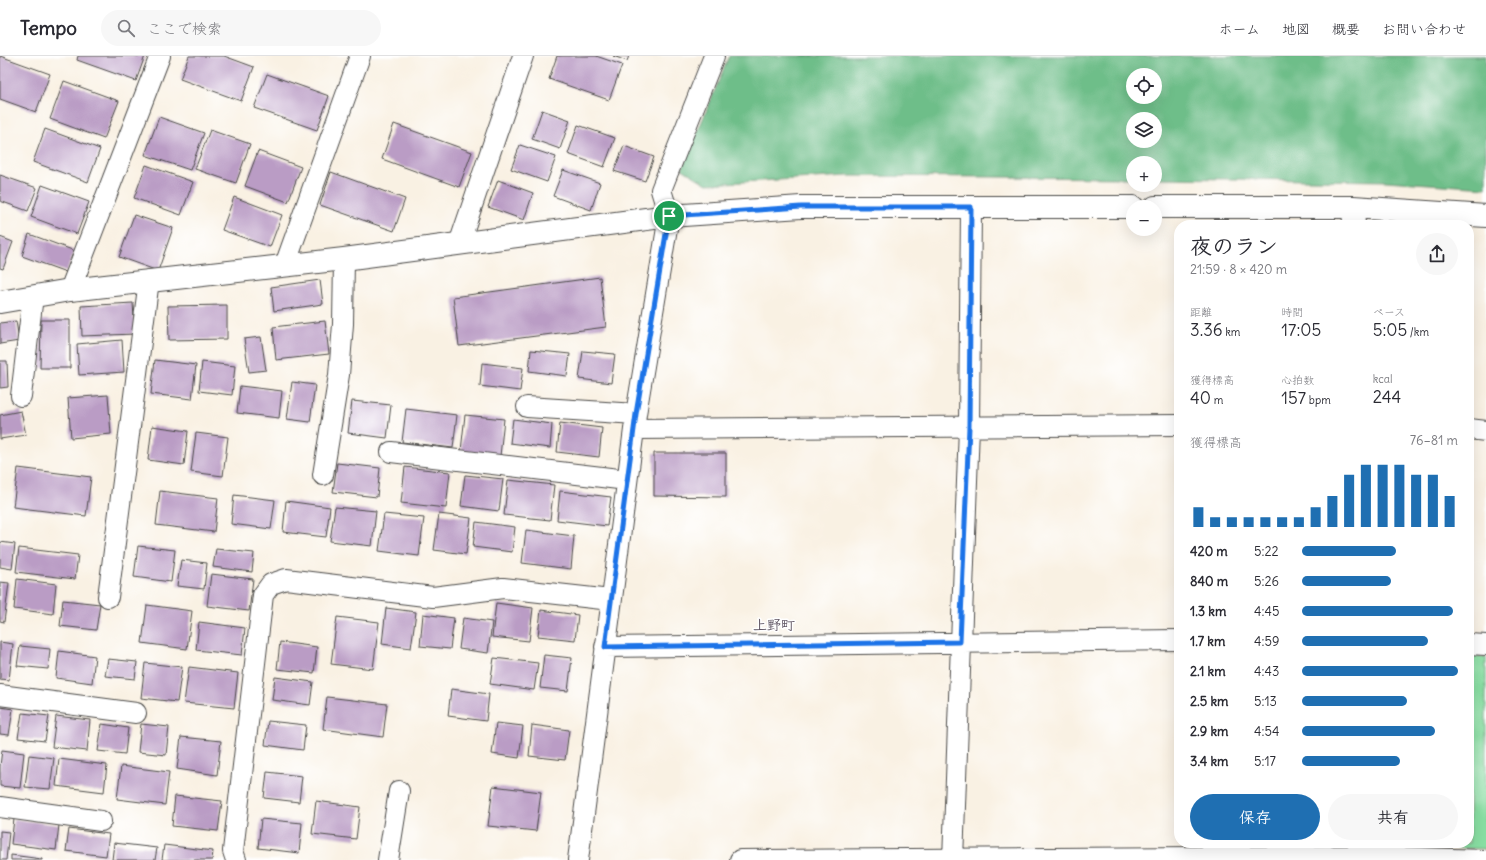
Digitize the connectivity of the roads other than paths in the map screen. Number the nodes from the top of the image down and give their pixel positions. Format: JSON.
{"nodes":[{"id":1,"x":160,"y":56,"type":"edge"},
{"id":2,"x":360,"y":56,"type":"edge"},
{"id":3,"x":523,"y":56,"type":"edge"},
{"id":4,"x":714,"y":56,"type":"edge"},
{"id":5,"x":971,"y":207,"type":"junction"},
{"id":6,"x":1126,"y":207,"type":"edge"},
{"id":7,"x":1162,"y":207,"type":"edge"},
{"id":8,"x":669,"y":216,"type":"junction"},
{"id":9,"x":1353,"y":216,"type":"edge"},
{"id":10,"x":1486,"y":216,"type":"edge"},
{"id":11,"x":459,"y":244,"type":"junction"},
{"id":12,"x":344,"y":259,"type":"junction"},
{"id":13,"x":285,"y":265,"type":"junction"},
{"id":14,"x":149,"y":280,"type":"junction"},
{"id":15,"x":70,"y":290,"type":"junction"},
{"id":16,"x":33,"y":296,"type":"junction"},
{"id":17,"x":0,"y":302,"type":"edge"},
{"id":18,"x":21,"y":396,"type":"dead end"},
{"id":19,"x":527,"y":407,"type":"dead end"},
{"id":20,"x":635,"y":422,"type":"junction"},
{"id":21,"x":1174,"y":425,"type":"edge"},
{"id":22,"x":969,"y":427,"type":"junction"},
{"id":23,"x":1474,"y":430,"type":"edge"},
{"id":24,"x":1486,"y":431,"type":"edge"},
{"id":25,"x":391,"y":452,"type":"dead end"},
{"id":26,"x":323,"y":475,"type":"dead end"},
{"id":27,"x":626,"y":480,"type":"junction"},
{"id":28,"x":108,"y":597,"type":"dead end"},
{"id":29,"x":611,"y":600,"type":"junction"},
{"id":30,"x":1174,"y":640,"type":"edge"},
{"id":31,"x":960,"y":642,"type":"junction"},
{"id":32,"x":1474,"y":644,"type":"edge"},
{"id":33,"x":1486,"y":645,"type":"edge"},
{"id":34,"x":605,"y":647,"type":"junction"},
{"id":35,"x":0,"y":695,"type":"edge"},
{"id":36,"x":136,"y":713,"type":"dead end"},
{"id":37,"x":399,"y":791,"type":"dead end"},
{"id":38,"x":0,"y":807,"type":"edge"},
{"id":39,"x":101,"y":821,"type":"dead end"},
{"id":40,"x":1359,"y":853,"type":"edge"},
{"id":41,"x":953,"y":859,"type":"edge"},
{"id":42,"x":236,"y":860,"type":"edge"},
{"id":43,"x":388,"y":860,"type":"edge"},
{"id":44,"x":578,"y":860,"type":"edge"},
{"id":45,"x":740,"y":860,"type":"edge"},
{"id":46,"x":1484,"y":860,"type":"edge"}],
"edges":[{"from":1,"to":15,"type":"street"},
{"from":2,"to":13,"type":"street"},
{"from":3,"to":11,"type":"street"},
{"from":4,"to":8,"type":"street"},
{"from":5,"to":6,"type":"street"},
{"from":5,"to":8,"type":"street"},
{"from":5,"to":22,"type":"street"},
{"from":7,"to":9,"type":"street"},
{"from":8,"to":11,"type":"street"},
{"from":8,"to":20,"type":"street"},
{"from":9,"to":10,"type":"street"},
{"from":11,"to":12,"type":"street"},
{"from":12,"to":13,"type":"street"},
{"from":12,"to":26,"type":"street"},
{"from":13,"to":14,"type":"street"},
{"from":14,"to":15,"type":"street"},
{"from":14,"to":28,"type":"street"},
{"from":15,"to":16,"type":"street"},
{"from":16,"to":17,"type":"street"},
{"from":16,"to":18,"type":"street"},
{"from":19,"to":20,"type":"street"},
{"from":20,"to":22,"type":"street"},
{"from":20,"to":27,"type":"street"},
{"from":21,"to":22,"type":"street"},
{"from":22,"to":31,"type":"street"},
{"from":23,"to":24,"type":"street"},
{"from":25,"to":27,"type":"street"},
{"from":27,"to":29,"type":"street"},
{"from":29,"to":34,"type":"street"},
{"from":29,"to":42,"type":"street"},
{"from":30,"to":31,"type":"street"},
{"from":31,"to":34,"type":"street"},
{"from":31,"to":41,"type":"street"},
{"from":32,"to":33,"type":"street"},
{"from":34,"to":44,"type":"street"},
{"from":35,"to":36,"type":"street"},
{"from":37,"to":43,"type":"street"},
{"from":38,"to":39,"type":"street"},
{"from":40,"to":41,"type":"street"},
{"from":40,"to":46,"type":"street"},
{"from":41,"to":45,"type":"street"}]}
